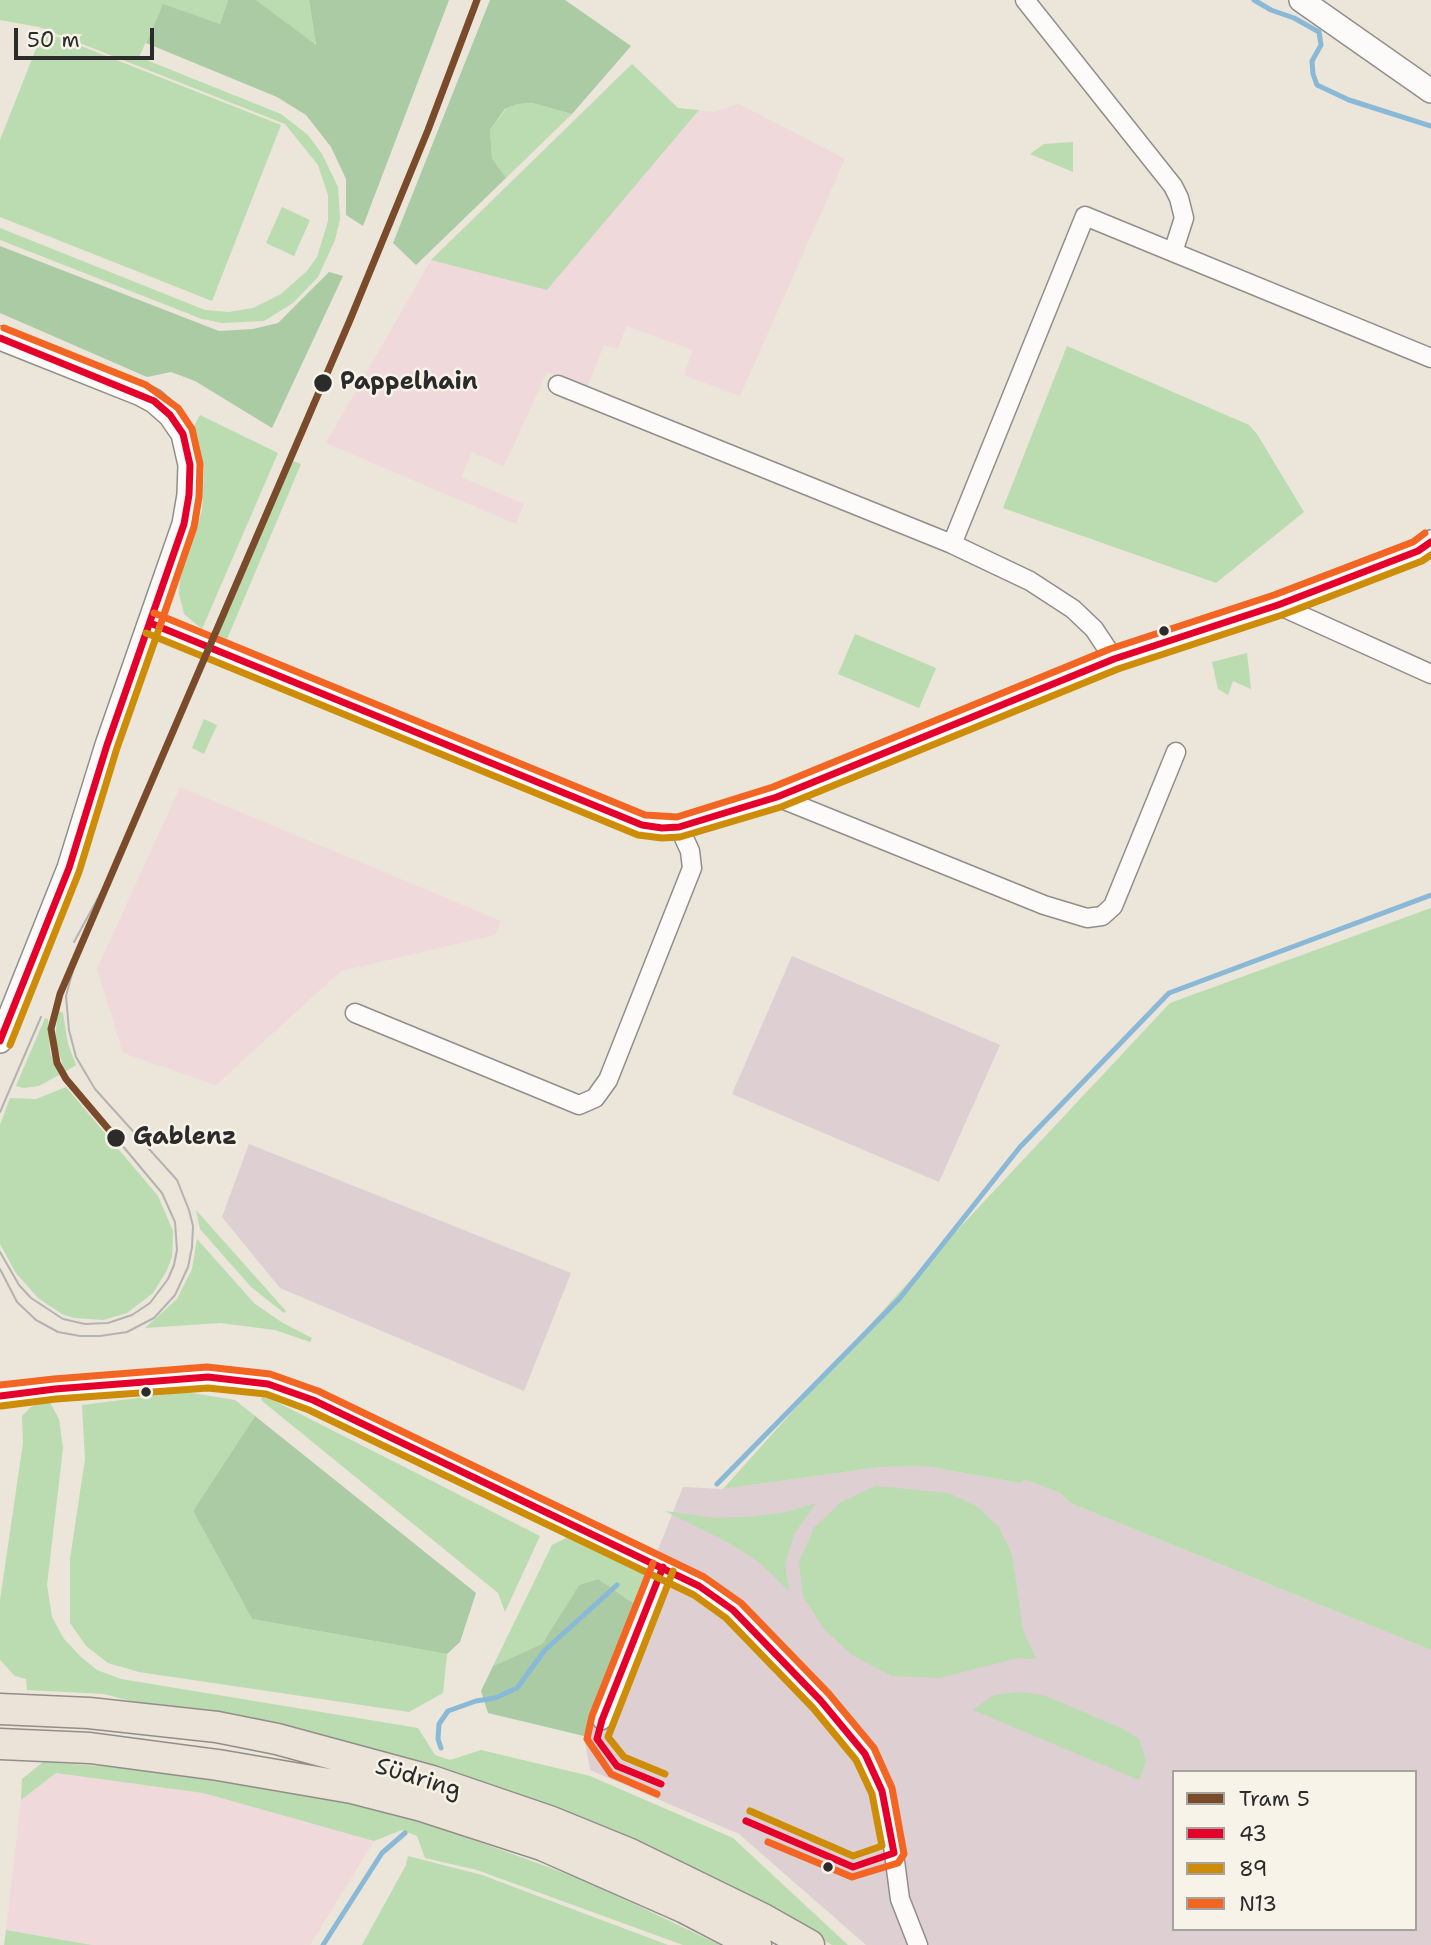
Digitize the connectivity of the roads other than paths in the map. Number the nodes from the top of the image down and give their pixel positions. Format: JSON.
{"nodes":[{"id":1,"x":1025,"y":0,"type":"edge"},
{"id":2,"x":1301,"y":0,"type":"edge"},
{"id":3,"x":1431,"y":91,"type":"edge"},
{"id":4,"x":1173,"y":252,"type":"junction"},
{"id":5,"x":0,"y":338,"type":"edge"},
{"id":6,"x":1431,"y":358,"type":"edge"},
{"id":7,"x":558,"y":385,"type":"dead end"},
{"id":8,"x":1431,"y":542,"type":"edge"},
{"id":9,"x":952,"y":544,"type":"junction"},
{"id":10,"x":1278,"y":606,"type":"junction"},
{"id":11,"x":150,"y":623,"type":"junction"},
{"id":12,"x":1114,"y":659,"type":"junction"},
{"id":13,"x":1431,"y":674,"type":"edge"},
{"id":14,"x":1176,"y":752,"type":"dead end"},
{"id":15,"x":777,"y":797,"type":"junction"},
{"id":16,"x":679,"y":827,"type":"junction"},
{"id":17,"x":355,"y":1013,"type":"dead end"},
{"id":18,"x":0,"y":1041,"type":"edge"},
{"id":19,"x":0,"y":1396,"type":"edge"},
{"id":20,"x":663,"y":1567,"type":"junction"},
{"id":21,"x":0,"y":1709,"type":"edge"},
{"id":22,"x":602,"y":1720,"type":"dead end"},
{"id":23,"x":0,"y":1744,"type":"edge"},
{"id":24,"x":756,"y":1945,"type":"edge"},
{"id":25,"x":810,"y":1945,"type":"edge"},
{"id":26,"x":918,"y":1945,"type":"edge"}],
"edges":[{"from":1,"to":4,"type":"street"},
{"from":2,"to":3,"type":"street"},
{"from":4,"to":6,"type":"street"},
{"from":4,"to":9,"type":"street"},
{"from":5,"to":11,"type":"street"},
{"from":7,"to":9,"type":"street"},
{"from":8,"to":10,"type":"street"},
{"from":9,"to":12,"type":"street"},
{"from":10,"to":12,"type":"street"},
{"from":10,"to":13,"type":"street"},
{"from":11,"to":16,"type":"street"},
{"from":11,"to":18,"type":"street"},
{"from":12,"to":15,"type":"street"},
{"from":14,"to":15,"type":"street"},
{"from":15,"to":16,"type":"street"},
{"from":16,"to":17,"type":"street"},
{"from":19,"to":20,"type":"street"},
{"from":20,"to":22,"type":"street"},
{"from":20,"to":26,"type":"street"},
{"from":21,"to":25,"type":"main road","name":"Südring"},
{"from":23,"to":24,"type":"main road","name":"Südring"}]}
